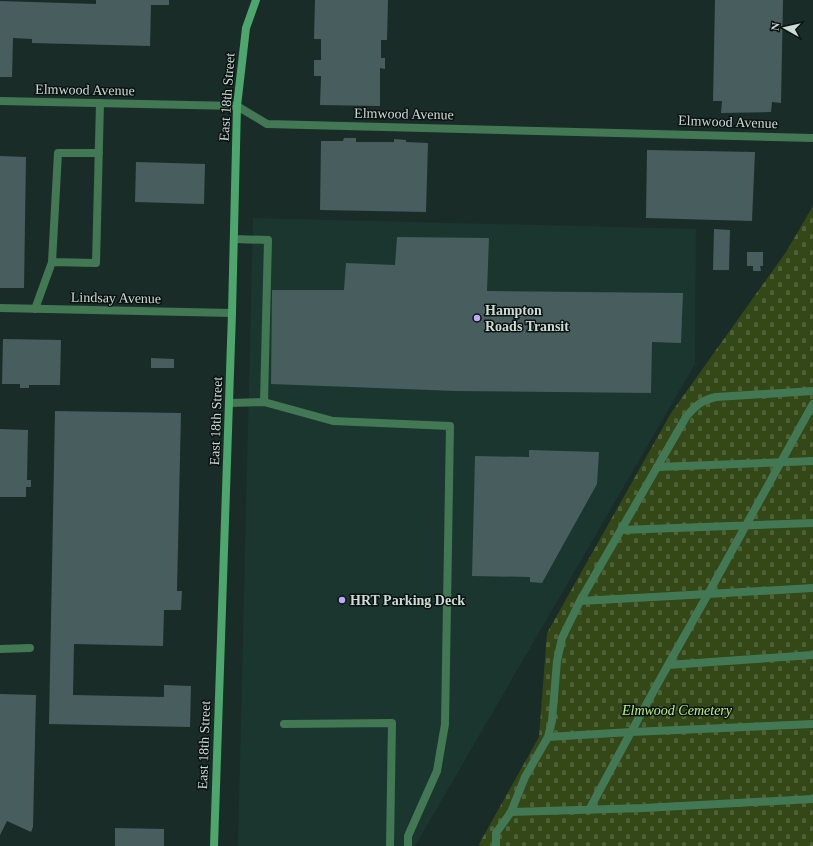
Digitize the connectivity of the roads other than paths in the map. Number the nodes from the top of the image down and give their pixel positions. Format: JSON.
{"nodes":[{"id":1,"x":256,"y":0,"type":"edge"},
{"id":2,"x":0,"y":102,"type":"edge"},
{"id":3,"x":100,"y":103,"type":"junction"},
{"id":4,"x":237,"y":106,"type":"junction"},
{"id":5,"x":813,"y":138,"type":"edge"},
{"id":6,"x":99,"y":153,"type":"junction"},
{"id":7,"x":234,"y":239,"type":"junction"},
{"id":8,"x":52,"y":262,"type":"junction"},
{"id":9,"x":0,"y":308,"type":"edge"},
{"id":10,"x":35,"y":309,"type":"junction"},
{"id":11,"x":232,"y":312,"type":"junction"},
{"id":12,"x":813,"y":391,"type":"edge"},
{"id":13,"x":264,"y":402,"type":"junction"},
{"id":14,"x":229,"y":404,"type":"junction"},
{"id":15,"x":813,"y":404,"type":"edge"},
{"id":16,"x":813,"y":461,"type":"edge"},
{"id":17,"x":781,"y":462,"type":"junction"},
{"id":18,"x":657,"y":467,"type":"junction"},
{"id":19,"x":813,"y":523,"type":"edge"},
{"id":20,"x":746,"y":525,"type":"junction"},
{"id":21,"x":621,"y":530,"type":"junction"},
{"id":22,"x":813,"y":588,"type":"edge"},
{"id":23,"x":708,"y":594,"type":"junction"},
{"id":24,"x":580,"y":601,"type":"junction"},
{"id":25,"x":30,"y":648,"type":"dead end"},
{"id":26,"x":0,"y":649,"type":"edge"},
{"id":27,"x":813,"y":656,"type":"edge"},
{"id":28,"x":668,"y":665,"type":"junction"},
{"id":29,"x":284,"y":724,"type":"dead end"},
{"id":30,"x":813,"y":724,"type":"edge"},
{"id":31,"x":631,"y":732,"type":"junction"},
{"id":32,"x":548,"y":737,"type":"junction"},
{"id":33,"x":813,"y":799,"type":"edge"},
{"id":34,"x":589,"y":810,"type":"junction"},
{"id":35,"x":511,"y":812,"type":"junction"},
{"id":36,"x":214,"y":846,"type":"edge"},
{"id":37,"x":390,"y":846,"type":"edge"},
{"id":38,"x":408,"y":846,"type":"edge"},
{"id":39,"x":496,"y":846,"type":"edge"}],
"edges":[{"from":1,"to":4,"type":"street","name":"East 18th Street"},
{"from":2,"to":3,"type":"street","name":"Elmwood Avenue"},
{"from":3,"to":4,"type":"street","name":"Elmwood Avenue"},
{"from":3,"to":6,"type":"street"},
{"from":4,"to":5,"type":"street","name":"Elmwood Avenue"},
{"from":4,"to":7,"type":"street","name":"East 18th Street"},
{"from":6,"to":8,"type":"street"},
{"from":6,"to":8,"type":"street"},
{"from":7,"to":11,"type":"street","name":"East 18th Street"},
{"from":7,"to":13,"type":"street"},
{"from":8,"to":10,"type":"street"},
{"from":9,"to":10,"type":"street","name":"Lindsay Avenue"},
{"from":10,"to":11,"type":"street","name":"Lindsay Avenue"},
{"from":11,"to":14,"type":"street","name":"East 18th Street"},
{"from":12,"to":18,"type":"street"},
{"from":13,"to":14,"type":"street"},
{"from":13,"to":38,"type":"street"},
{"from":14,"to":36,"type":"street","name":"East 18th Street"},
{"from":15,"to":17,"type":"street"},
{"from":16,"to":17,"type":"street"},
{"from":17,"to":18,"type":"street"},
{"from":17,"to":20,"type":"street"},
{"from":18,"to":21,"type":"street"},
{"from":19,"to":20,"type":"street"},
{"from":20,"to":21,"type":"street"},
{"from":20,"to":23,"type":"street"},
{"from":21,"to":24,"type":"street"},
{"from":22,"to":23,"type":"street"},
{"from":23,"to":24,"type":"street"},
{"from":23,"to":28,"type":"street"},
{"from":24,"to":32,"type":"street"},
{"from":25,"to":26,"type":"street"},
{"from":27,"to":28,"type":"street"},
{"from":28,"to":31,"type":"street"},
{"from":29,"to":37,"type":"street"},
{"from":30,"to":31,"type":"street"},
{"from":31,"to":32,"type":"street"},
{"from":31,"to":34,"type":"street"},
{"from":32,"to":35,"type":"street"},
{"from":33,"to":34,"type":"street"},
{"from":34,"to":35,"type":"street"},
{"from":35,"to":39,"type":"street"}]}
